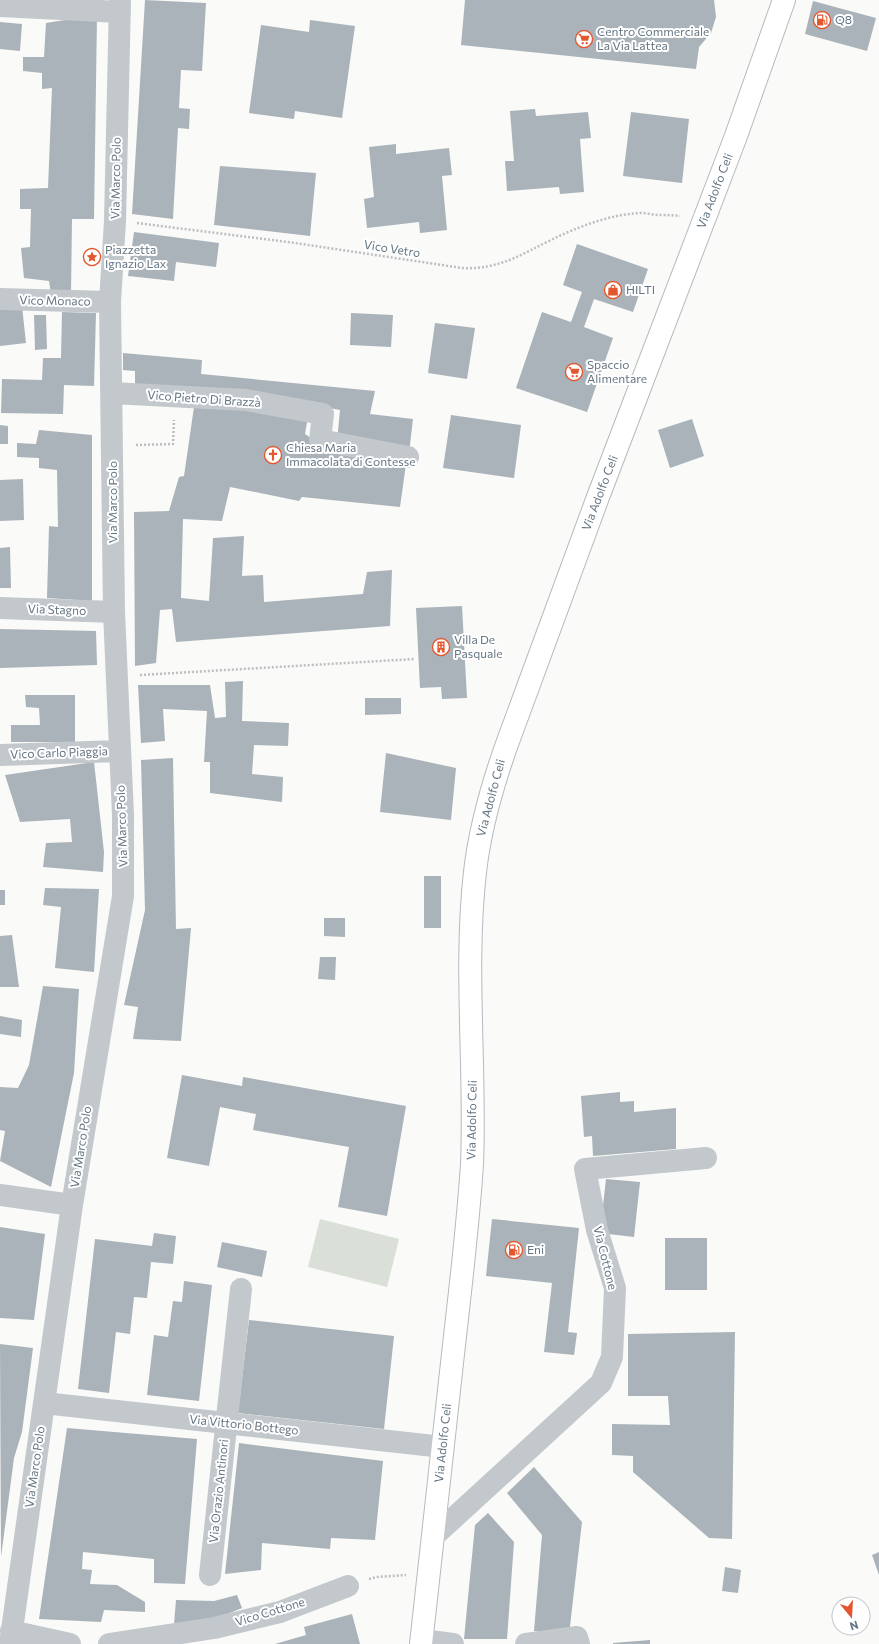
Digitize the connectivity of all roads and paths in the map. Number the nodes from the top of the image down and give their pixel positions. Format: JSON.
{"nodes":[{"id":1,"x":784,"y":0,"type":"edge"},
{"id":2,"x":44,"y":4,"type":"edge"},
{"id":3,"x":0,"y":6,"type":"edge"},
{"id":4,"x":120,"y":6,"type":"edge"},
{"id":5,"x":658,"y":215,"type":"dead end"},
{"id":6,"x":115,"y":221,"type":"junction"},
{"id":7,"x":0,"y":299,"type":"edge"},
{"id":8,"x":110,"y":302,"type":"junction"},
{"id":9,"x":112,"y":393,"type":"junction"},
{"id":10,"x":175,"y":396,"type":"junction"},
{"id":11,"x":136,"y":445,"type":"dead end"},
{"id":12,"x":408,"y":457,"type":"dead end"},
{"id":13,"x":0,"y":608,"type":"edge"},
{"id":14,"x":114,"y":612,"type":"junction"},
{"id":15,"x":415,"y":659,"type":"dead end"},
{"id":16,"x":115,"y":677,"type":"junction"},
{"id":17,"x":119,"y":751,"type":"junction"},
{"id":18,"x":0,"y":755,"type":"edge"},
{"id":19,"x":706,"y":1158,"type":"dead end"},
{"id":20,"x":0,"y":1195,"type":"edge"},
{"id":21,"x":72,"y":1205,"type":"junction"},
{"id":22,"x":241,"y":1289,"type":"dead end"},
{"id":23,"x":44,"y":1403,"type":"junction"},
{"id":24,"x":226,"y":1423,"type":"junction"},
{"id":25,"x":443,"y":1447,"type":"junction"},
{"id":26,"x":433,"y":1537,"type":"junction"},
{"id":27,"x":429,"y":1574,"type":"junction"},
{"id":28,"x":210,"y":1575,"type":"dead end"},
{"id":29,"x":348,"y":1586,"type":"joint"},
{"id":30,"x":10,"y":1638,"type":"edge"},
{"id":31,"x":422,"y":1642,"type":"edge"},
{"id":32,"x":70,"y":1644,"type":"edge"},
{"id":33,"x":109,"y":1644,"type":"edge"},
{"id":34,"x":453,"y":1644,"type":"edge"},
{"id":35,"x":526,"y":1644,"type":"edge"},
{"id":36,"x":579,"y":1644,"type":"edge"}],
"edges":[{"from":1,"to":25,"type":"main road","name":"Via Adolfo Celi"},
{"from":2,"to":3,"type":"street"},
{"from":2,"to":4,"type":"street"},
{"from":4,"to":6,"type":"street","name":"Via Marco Polo"},
{"from":5,"to":6,"type":"path","name":"Vico Vetro"},
{"from":6,"to":8,"type":"street","name":"Via Marco Polo"},
{"from":7,"to":8,"type":"street","name":"Vico Monaco"},
{"from":8,"to":9,"type":"street","name":"Via Marco Polo"},
{"from":9,"to":10,"type":"street","name":"Vico Pietro Di Brazzà"},
{"from":9,"to":14,"type":"street","name":"Via Marco Polo"},
{"from":10,"to":11,"type":"path"},
{"from":10,"to":12,"type":"street","name":"Vico Pietro Di Brazzà"},
{"from":13,"to":14,"type":"street","name":"Via Stagno"},
{"from":14,"to":16,"type":"street","name":"Via Marco Polo"},
{"from":15,"to":16,"type":"path"},
{"from":16,"to":17,"type":"street","name":"Via Marco Polo"},
{"from":17,"to":18,"type":"street","name":"Vico Carlo Piaggia"},
{"from":17,"to":21,"type":"street","name":"Via Marco Polo"},
{"from":19,"to":26,"type":"street","name":"Via Cottone"},
{"from":20,"to":21,"type":"street"},
{"from":21,"to":23,"type":"street","name":"Via Marco Polo"},
{"from":22,"to":24,"type":"street","name":"Via Orazio Antinori"},
{"from":23,"to":24,"type":"street","name":"Via Vittorio Bottego"},
{"from":23,"to":30,"type":"street","name":"Via Marco Polo"},
{"from":24,"to":25,"type":"street","name":"Via Vittorio Bottego"},
{"from":24,"to":28,"type":"street","name":"Via Orazio Antinori"},
{"from":25,"to":26,"type":"main road","name":"Via Adolfo Celi"},
{"from":26,"to":27,"type":"main road","name":"Via Adolfo Celi"},
{"from":27,"to":29,"type":"path"},
{"from":27,"to":31,"type":"main road","name":"Via Adolfo Celi"},
{"from":29,"to":33,"type":"street","name":"Vico Cottone"},
{"from":30,"to":32,"type":"street"},
{"from":31,"to":34,"type":"street"},
{"from":35,"to":36,"type":"street"}]}
